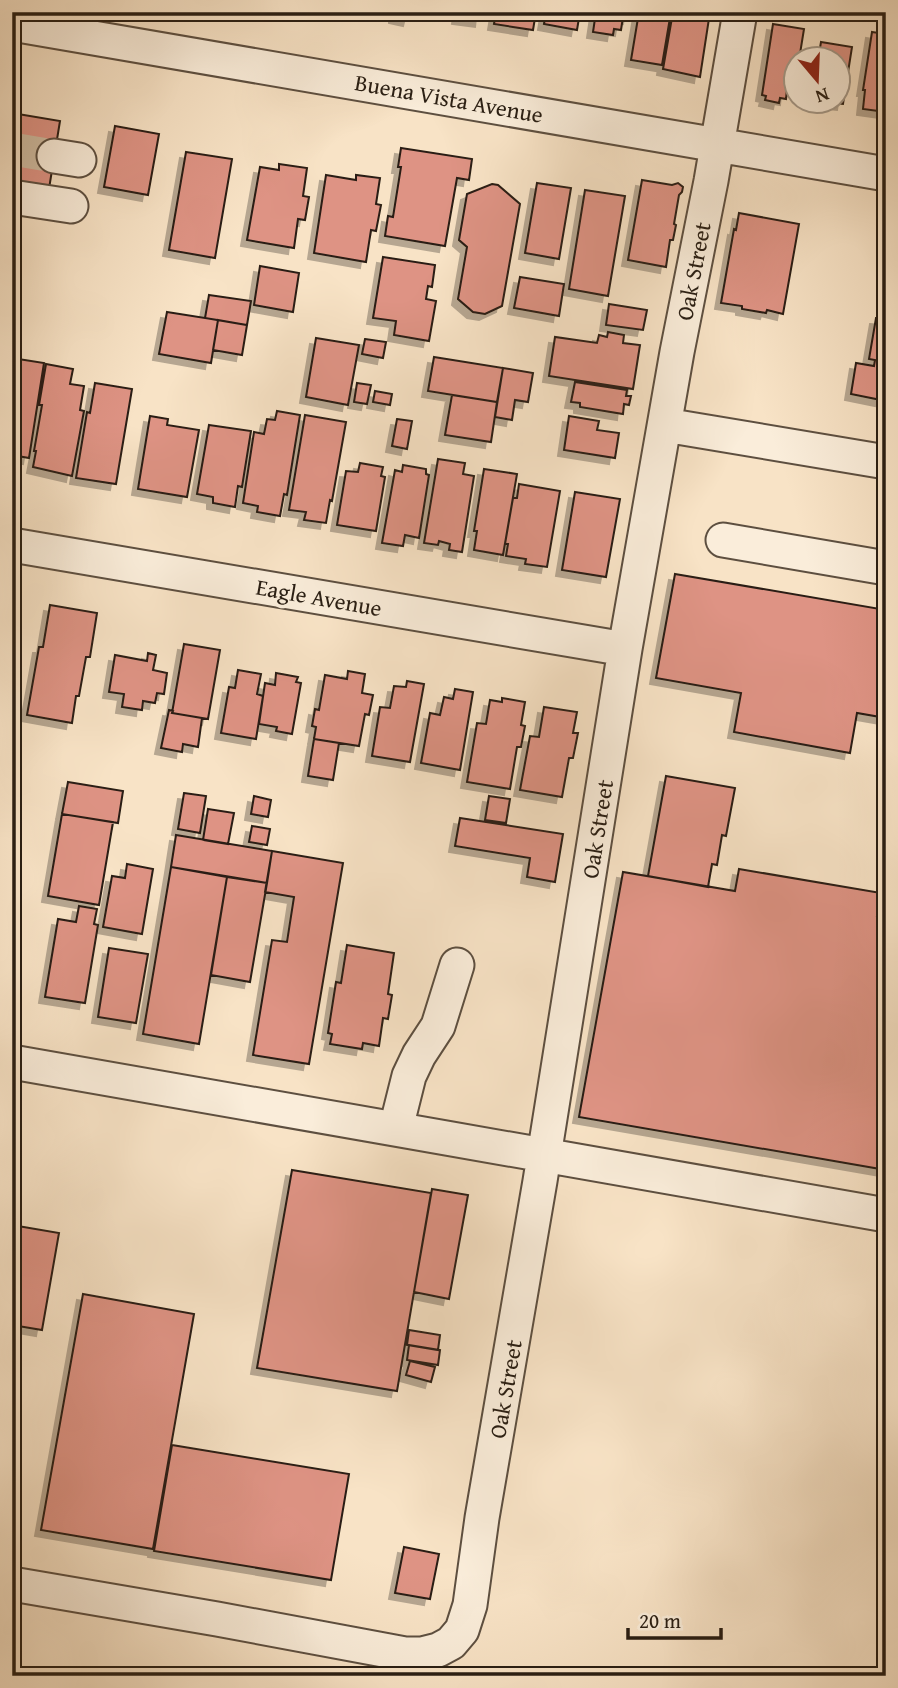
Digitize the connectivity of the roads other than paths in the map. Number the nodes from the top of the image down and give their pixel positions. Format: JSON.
{"nodes":[{"id":1,"x":740,"y":12,"type":"edge"},
{"id":2,"x":12,"y":24,"type":"edge"},
{"id":3,"x":717,"y":145,"type":"junction"},
{"id":4,"x":886,"y":174,"type":"edge"},
{"id":5,"x":12,"y":197,"type":"edge"},
{"id":6,"x":71,"y":206,"type":"dead end"},
{"id":7,"x":665,"y":425,"type":"junction"},
{"id":8,"x":886,"y":462,"type":"edge"},
{"id":9,"x":723,"y":540,"type":"dead end"},
{"id":10,"x":12,"y":545,"type":"edge"},
{"id":11,"x":886,"y":568,"type":"edge"},
{"id":12,"x":625,"y":649,"type":"junction"},
{"id":13,"x":457,"y":965,"type":"dead end"},
{"id":14,"x":12,"y":1062,"type":"edge"},
{"id":15,"x":396,"y":1128,"type":"junction"},
{"id":16,"x":544,"y":1156,"type":"junction"},
{"id":17,"x":886,"y":1214,"type":"edge"},
{"id":18,"x":12,"y":1584,"type":"edge"}],
"edges":[{"from":1,"to":3,"type":"street","name":"Oak Street"},
{"from":2,"to":3,"type":"street","name":"Buena Vista Avenue"},
{"from":3,"to":4,"type":"street","name":"Buena Vista Avenue"},
{"from":3,"to":7,"type":"street","name":"Oak Street"},
{"from":5,"to":6,"type":"street"},
{"from":7,"to":8,"type":"street"},
{"from":7,"to":12,"type":"street","name":"Oak Street"},
{"from":9,"to":11,"type":"street"},
{"from":10,"to":12,"type":"street","name":"Eagle Avenue"},
{"from":12,"to":16,"type":"street","name":"Oak Street"},
{"from":13,"to":15,"type":"street"},
{"from":14,"to":15,"type":"street"},
{"from":15,"to":16,"type":"street"},
{"from":16,"to":17,"type":"street"},
{"from":16,"to":18,"type":"street","name":"Oak Street"}]}
